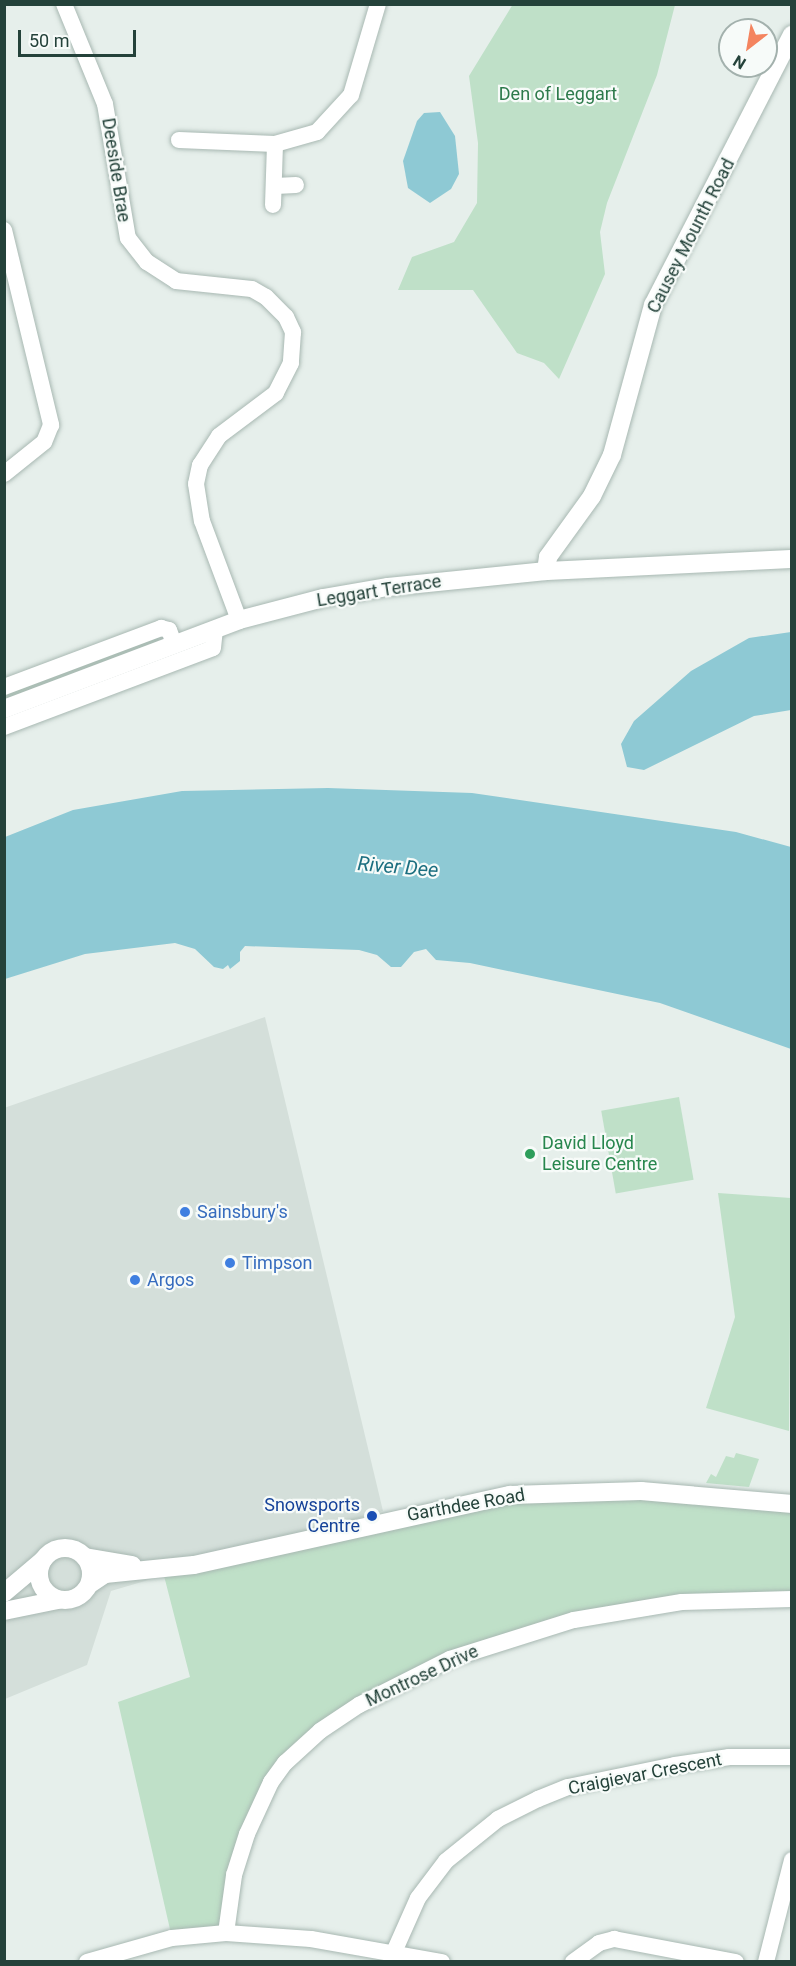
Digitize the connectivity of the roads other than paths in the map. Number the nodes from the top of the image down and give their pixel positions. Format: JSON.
{"nodes":[{"id":1,"x":64,"y":4,"type":"edge"},
{"id":2,"x":373,"y":5,"type":"edge"},
{"id":3,"x":792,"y":35,"type":"edge"},
{"id":4,"x":179,"y":140,"type":"dead end"},
{"id":5,"x":198,"y":143,"type":"junction"},
{"id":6,"x":275,"y":144,"type":"junction"},
{"id":7,"x":197,"y":160,"type":"dead end"},
{"id":8,"x":296,"y":185,"type":"dead end"},
{"id":9,"x":275,"y":186,"type":"junction"},
{"id":10,"x":273,"y":205,"type":"dead end"},
{"id":11,"x":4,"y":230,"type":"edge"},
{"id":12,"x":4,"y":474,"type":"edge"},
{"id":13,"x":792,"y":559,"type":"edge"},
{"id":14,"x":546,"y":571,"type":"junction"},
{"id":15,"x":239,"y":620,"type":"junction"},
{"id":16,"x":215,"y":629,"type":"junction"},
{"id":17,"x":174,"y":644,"type":"junction"},
{"id":18,"x":4,"y":687,"type":"edge"},
{"id":19,"x":4,"y":709,"type":"edge"},
{"id":20,"x":4,"y":727,"type":"edge"},
{"id":21,"x":792,"y":1504,"type":"edge"},
{"id":22,"x":85,"y":1557,"type":"junction"},
{"id":23,"x":44,"y":1558,"type":"junction"},
{"id":24,"x":146,"y":1568,"type":"junction"},
{"id":25,"x":90,"y":1584,"type":"junction"},
{"id":26,"x":4,"y":1593,"type":"edge"},
{"id":27,"x":792,"y":1599,"type":"edge"},
{"id":28,"x":57,"y":1600,"type":"junction"},
{"id":29,"x":4,"y":1611,"type":"edge"},
{"id":30,"x":792,"y":1757,"type":"edge"},
{"id":31,"x":792,"y":1860,"type":"edge"},
{"id":32,"x":226,"y":1933,"type":"junction"},
{"id":33,"x":393,"y":1952,"type":"junction"},
{"id":34,"x":87,"y":1962,"type":"edge"},
{"id":35,"x":442,"y":1962,"type":"edge"},
{"id":36,"x":573,"y":1962,"type":"edge"},
{"id":37,"x":736,"y":1962,"type":"edge"},
{"id":38,"x":766,"y":1962,"type":"edge"}],
"edges":[{"from":1,"to":15,"type":"street","name":"Deeside Brae"},
{"from":2,"to":6,"type":"street"},
{"from":3,"to":14,"type":"street","name":"Causey Mounth Road"},
{"from":4,"to":5,"type":"street"},
{"from":5,"to":6,"type":"street"},
{"from":5,"to":7,"type":"street"},
{"from":6,"to":9,"type":"street"},
{"from":8,"to":9,"type":"street"},
{"from":9,"to":10,"type":"street"},
{"from":11,"to":12,"type":"street"},
{"from":13,"to":14,"type":"street","name":"Leggart Terrace"},
{"from":14,"to":15,"type":"street","name":"Leggart Terrace"},
{"from":15,"to":16,"type":"street","name":"Leggart Terrace"},
{"from":16,"to":17,"type":"street","name":"Leggart Terrace"},
{"from":16,"to":20,"type":"street"},
{"from":17,"to":18,"type":"street"},
{"from":17,"to":19,"type":"street","name":"Leggart Terrace"},
{"from":21,"to":24,"type":"street","name":"Garthdee Road"},
{"from":22,"to":23,"type":"street"},
{"from":22,"to":24,"type":"street","name":"Garthdee Road"},
{"from":22,"to":25,"type":"street"},
{"from":23,"to":26,"type":"street"},
{"from":23,"to":28,"type":"street"},
{"from":24,"to":25,"type":"street","name":"Garthdee Road"},
{"from":25,"to":28,"type":"street"},
{"from":27,"to":32,"type":"street","name":"Montrose Drive"},
{"from":28,"to":29,"type":"street"},
{"from":30,"to":33,"type":"street","name":"Craigievar Crescent"},
{"from":31,"to":38,"type":"street"},
{"from":32,"to":33,"type":"street"},
{"from":32,"to":34,"type":"street"},
{"from":33,"to":35,"type":"street"},
{"from":36,"to":37,"type":"street"}]}
